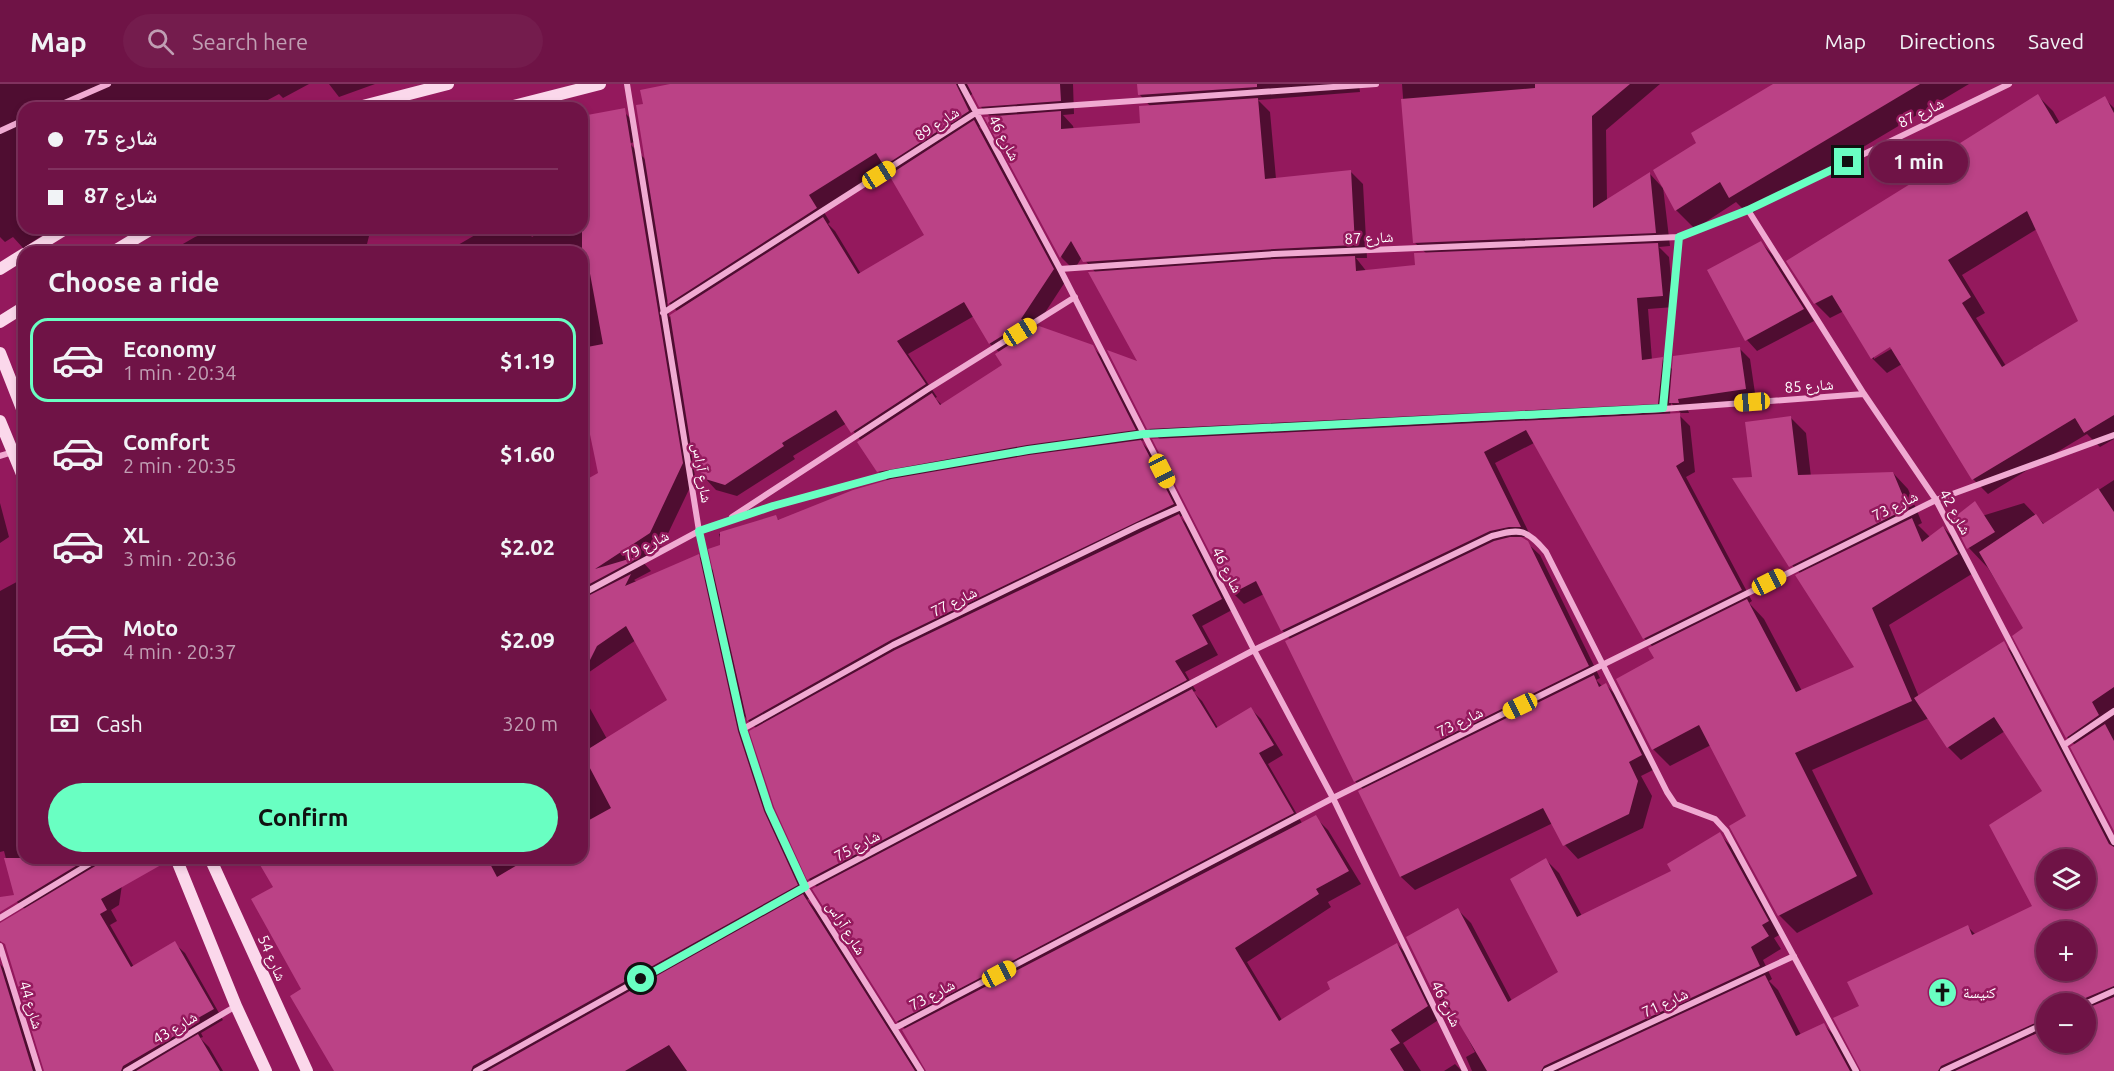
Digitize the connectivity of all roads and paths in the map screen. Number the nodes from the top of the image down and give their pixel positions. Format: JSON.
{"nodes":[{"id":1,"x":108,"y":84,"type":"edge"},
{"id":2,"x":448,"y":84,"type":"edge"},
{"id":3,"x":600,"y":84,"type":"edge"},
{"id":4,"x":627,"y":84,"type":"edge"},
{"id":5,"x":961,"y":84,"type":"edge"},
{"id":6,"x":1376,"y":84,"type":"edge"},
{"id":7,"x":2009,"y":84,"type":"edge"},
{"id":8,"x":67,"y":102,"type":"edge"},
{"id":9,"x":378,"y":102,"type":"edge"},
{"id":10,"x":530,"y":102,"type":"edge"},
{"id":11,"x":977,"y":112,"type":"junction"},
{"id":12,"x":18,"y":123,"type":"edge"},
{"id":13,"x":0,"y":131,"type":"edge"},
{"id":14,"x":1748,"y":210,"type":"junction"},
{"id":15,"x":57,"y":234,"type":"edge"},
{"id":16,"x":143,"y":234,"type":"edge"},
{"id":17,"x":1679,"y":237,"type":"junction"},
{"id":18,"x":37,"y":246,"type":"edge"},
{"id":19,"x":123,"y":246,"type":"edge"},
{"id":20,"x":18,"y":258,"type":"edge"},
{"id":21,"x":0,"y":269,"type":"edge"},
{"id":22,"x":1060,"y":269,"type":"junction"},
{"id":23,"x":1075,"y":297,"type":"junction"},
{"id":24,"x":18,"y":311,"type":"edge"},
{"id":25,"x":663,"y":313,"type":"junction"},
{"id":26,"x":0,"y":322,"type":"edge"},
{"id":27,"x":0,"y":353,"type":"edge"},
{"id":28,"x":1864,"y":394,"type":"junction"},
{"id":29,"x":18,"y":399,"type":"edge"},
{"id":30,"x":1663,"y":408,"type":"junction"},
{"id":31,"x":0,"y":421,"type":"edge"},
{"id":32,"x":1144,"y":434,"type":"junction"},
{"id":33,"x":2114,"y":435,"type":"edge"},
{"id":34,"x":13,"y":452,"type":"junction"},
{"id":35,"x":0,"y":456,"type":"edge"},
{"id":36,"x":18,"y":464,"type":"edge"},
{"id":37,"x":1936,"y":500,"type":"junction"},
{"id":38,"x":1181,"y":507,"type":"junction"},
{"id":39,"x":725,"y":521,"type":"junction"},
{"id":40,"x":699,"y":531,"type":"junction"},
{"id":41,"x":588,"y":591,"type":"edge"},
{"id":42,"x":1254,"y":650,"type":"junction"},
{"id":43,"x":1603,"y":664,"type":"junction"},
{"id":44,"x":2114,"y":711,"type":"edge"},
{"id":45,"x":743,"y":729,"type":"junction"},
{"id":46,"x":2064,"y":745,"type":"junction"},
{"id":47,"x":1333,"y":798,"type":"junction"},
{"id":48,"x":2114,"y":842,"type":"edge"},
{"id":49,"x":89,"y":864,"type":"edge"},
{"id":50,"x":178,"y":864,"type":"edge"},
{"id":51,"x":213,"y":864,"type":"edge"},
{"id":52,"x":805,"y":887,"type":"junction"},
{"id":53,"x":0,"y":918,"type":"edge"},
{"id":54,"x":0,"y":946,"type":"edge"},
{"id":55,"x":1794,"y":956,"type":"junction"},
{"id":56,"x":2114,"y":991,"type":"edge"},
{"id":57,"x":2096,"y":999,"type":"edge"},
{"id":58,"x":236,"y":1006,"type":"junction"},
{"id":59,"x":895,"y":1028,"type":"junction"},
{"id":60,"x":2036,"y":1028,"type":"edge"},
{"id":61,"x":39,"y":1071,"type":"edge"},
{"id":62,"x":126,"y":1071,"type":"edge"},
{"id":63,"x":266,"y":1071,"type":"edge"},
{"id":64,"x":307,"y":1071,"type":"edge"},
{"id":65,"x":476,"y":1071,"type":"edge"},
{"id":66,"x":921,"y":1071,"type":"edge"},
{"id":67,"x":1465,"y":1071,"type":"edge"},
{"id":68,"x":1546,"y":1071,"type":"edge"},
{"id":69,"x":1856,"y":1071,"type":"edge"},
{"id":70,"x":1943,"y":1071,"type":"edge"}],
"edges":[{"from":1,"to":8,"type":"street"},
{"from":2,"to":9,"type":"street"},
{"from":3,"to":10,"type":"street"},
{"from":4,"to":25,"type":"street","name":"شارع آراس"},
{"from":5,"to":11,"type":"street","name":"شارع 46"},
{"from":6,"to":11,"type":"street","name":"شارع 89"},
{"from":7,"to":14,"type":"street","name":"شارع 87"},
{"from":11,"to":22,"type":"street","name":"شارع 46"},
{"from":11,"to":25,"type":"street","name":"شارع 89"},
{"from":12,"to":13,"type":"street"},
{"from":14,"to":17,"type":"street","name":"شارع 87"},
{"from":14,"to":28,"type":"street","name":"شارع 42"},
{"from":15,"to":18,"type":"street"},
{"from":16,"to":19,"type":"street"},
{"from":17,"to":22,"type":"street","name":"شارع 87"},
{"from":17,"to":30,"type":"street"},
{"from":20,"to":21,"type":"street"},
{"from":22,"to":23,"type":"street","name":"شارع 46"},
{"from":23,"to":32,"type":"street","name":"شارع 46"},
{"from":23,"to":39,"type":"street"},
{"from":24,"to":26,"type":"street"},
{"from":25,"to":40,"type":"street","name":"شارع آراس"},
{"from":27,"to":29,"type":"street"},
{"from":28,"to":30,"type":"street","name":"شارع 85"},
{"from":28,"to":37,"type":"street","name":"شارع 42"},
{"from":30,"to":32,"type":"street","name":"شارع 85"},
{"from":31,"to":34,"type":"street"},
{"from":32,"to":38,"type":"street","name":"شارع 46"},
{"from":32,"to":39,"type":"street","name":"شارع 79"},
{"from":33,"to":37,"type":"street","name":"شارع 73"},
{"from":34,"to":35,"type":"street"},
{"from":34,"to":36,"type":"street"},
{"from":37,"to":43,"type":"street","name":"شارع 73"},
{"from":37,"to":46,"type":"street","name":"شارع 42"},
{"from":38,"to":42,"type":"street","name":"شارع 46"},
{"from":38,"to":45,"type":"street","name":"شارع 77"},
{"from":39,"to":40,"type":"street","name":"شارع 79"},
{"from":40,"to":41,"type":"street","name":"شارع 79"},
{"from":40,"to":45,"type":"street","name":"شارع آراس"},
{"from":42,"to":43,"type":"street","name":"شارع 75"},
{"from":42,"to":47,"type":"street","name":"شارع 46"},
{"from":42,"to":52,"type":"street","name":"شارع 75"},
{"from":43,"to":47,"type":"street","name":"شارع 73"},
{"from":43,"to":55,"type":"street","name":"شارع 75"},
{"from":44,"to":46,"type":"street"},
{"from":45,"to":52,"type":"street","name":"شارع آراس"},
{"from":46,"to":48,"type":"street","name":"شارع 42"},
{"from":47,"to":59,"type":"street","name":"شارع 73"},
{"from":47,"to":67,"type":"street","name":"شارع 46"},
{"from":49,"to":53,"type":"street"},
{"from":50,"to":58,"type":"street"},
{"from":51,"to":64,"type":"street","name":"شارع 54"},
{"from":52,"to":59,"type":"street","name":"شارع آراس"},
{"from":52,"to":65,"type":"street","name":"شارع 75"},
{"from":54,"to":61,"type":"street","name":"شارع 44"},
{"from":55,"to":68,"type":"street","name":"شارع 71"},
{"from":55,"to":69,"type":"street","name":"شارع 75"},
{"from":56,"to":57,"type":"street"},
{"from":58,"to":62,"type":"street","name":"شارع 43"},
{"from":58,"to":63,"type":"street"},
{"from":59,"to":66,"type":"street","name":"شارع آراس"},
{"from":60,"to":70,"type":"street"}]}
